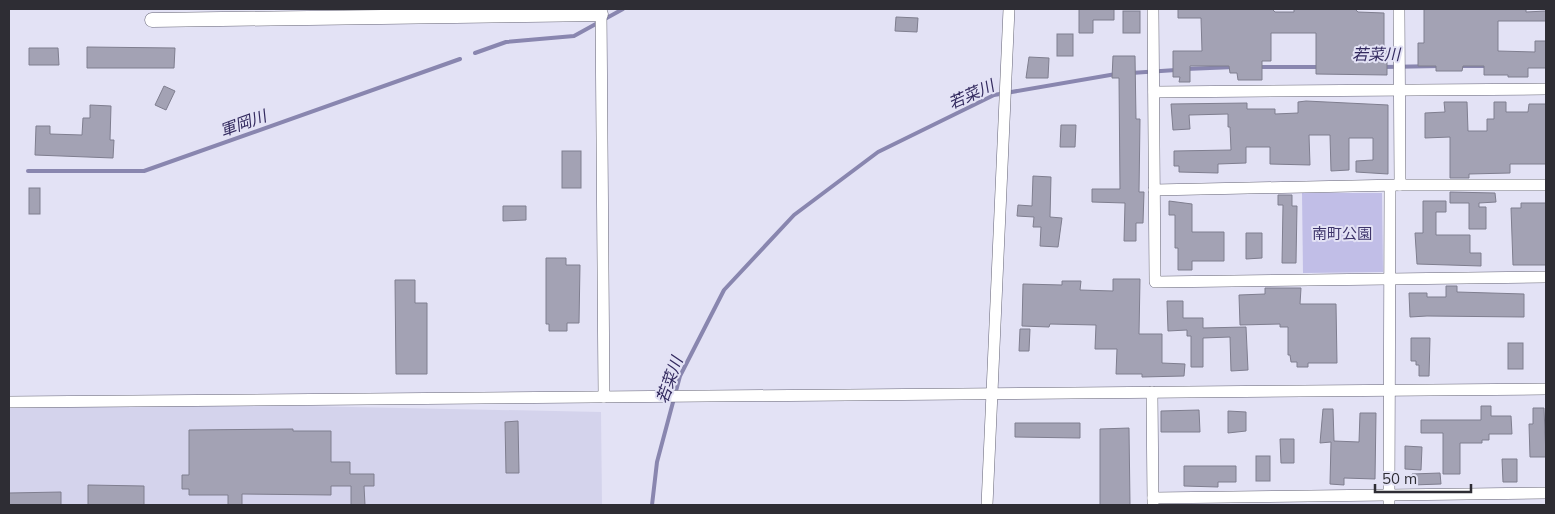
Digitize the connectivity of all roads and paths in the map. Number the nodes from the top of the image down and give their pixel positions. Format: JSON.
{"nodes":[{"id":1,"x":1009,"y":9,"type":"edge"},
{"id":2,"x":1153,"y":9,"type":"edge"},
{"id":3,"x":1399,"y":9,"type":"edge"},
{"id":4,"x":601,"y":11,"type":"edge"},
{"id":5,"x":152,"y":20,"type":"dead end"},
{"id":6,"x":1546,"y":89,"type":"edge"},
{"id":7,"x":1400,"y":91,"type":"junction"},
{"id":8,"x":1154,"y":92,"type":"junction"},
{"id":9,"x":1395,"y":185,"type":"junction"},
{"id":10,"x":1546,"y":185,"type":"edge"},
{"id":11,"x":1154,"y":190,"type":"junction"},
{"id":12,"x":1546,"y":277,"type":"edge"},
{"id":13,"x":1388,"y":278,"type":"junction"},
{"id":14,"x":1546,"y":389,"type":"edge"},
{"id":15,"x":1391,"y":391,"type":"junction"},
{"id":16,"x":1152,"y":392,"type":"junction"},
{"id":17,"x":992,"y":394,"type":"junction"},
{"id":18,"x":604,"y":397,"type":"junction"},
{"id":19,"x":9,"y":402,"type":"edge"},
{"id":20,"x":1546,"y":493,"type":"edge"},
{"id":21,"x":1389,"y":500,"type":"edge"},
{"id":22,"x":1153,"y":501,"type":"edge"},
{"id":23,"x":987,"y":505,"type":"edge"}],
"edges":[{"from":1,"to":17,"type":"street"},
{"from":2,"to":8,"type":"street"},
{"from":3,"to":7,"type":"street"},
{"from":4,"to":5,"type":"street"},
{"from":4,"to":18,"type":"street"},
{"from":6,"to":7,"type":"street"},
{"from":7,"to":8,"type":"street"},
{"from":7,"to":9,"type":"street"},
{"from":8,"to":11,"type":"street"},
{"from":9,"to":10,"type":"street"},
{"from":9,"to":11,"type":"street"},
{"from":9,"to":13,"type":"street"},
{"from":11,"to":13,"type":"street"},
{"from":12,"to":13,"type":"street"},
{"from":13,"to":15,"type":"street"},
{"from":14,"to":15,"type":"street"},
{"from":15,"to":16,"type":"street"},
{"from":15,"to":21,"type":"street"},
{"from":16,"to":17,"type":"street"},
{"from":16,"to":22,"type":"street"},
{"from":17,"to":18,"type":"street"},
{"from":17,"to":23,"type":"street"},
{"from":18,"to":19,"type":"street"},
{"from":20,"to":21,"type":"street"},
{"from":21,"to":22,"type":"street"}]}
